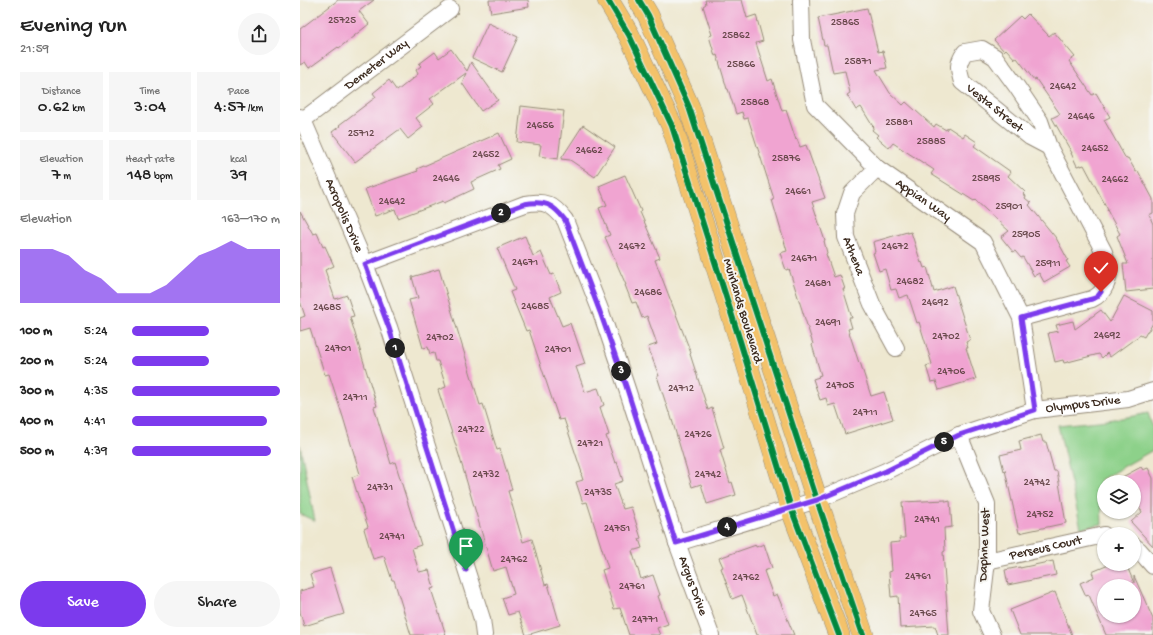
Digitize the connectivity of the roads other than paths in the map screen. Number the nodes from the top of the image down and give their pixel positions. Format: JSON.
{"nodes":[{"id":1,"x":608,"y":0,"type":"edge"},
{"id":2,"x":639,"y":0,"type":"edge"},
{"id":3,"x":801,"y":0,"type":"edge"},
{"id":4,"x":450,"y":9,"type":"dead end"},
{"id":5,"x":302,"y":118,"type":"edge"},
{"id":6,"x":1049,"y":147,"type":"junction"},
{"id":7,"x":877,"y":168,"type":"junction"},
{"id":8,"x":365,"y":264,"type":"junction"},
{"id":9,"x":1021,"y":318,"type":"junction"},
{"id":10,"x":896,"y":348,"type":"dead end"},
{"id":11,"x":1153,"y":391,"type":"edge"},
{"id":12,"x":1035,"y":410,"type":"junction"},
{"id":13,"x":959,"y":435,"type":"junction"},
{"id":14,"x":817,"y":500,"type":"junction"},
{"id":15,"x":791,"y":508,"type":"junction"},
{"id":16,"x":1097,"y":537,"type":"edge"},
{"id":17,"x":676,"y":543,"type":"junction"},
{"id":18,"x":1141,"y":552,"type":"edge"},
{"id":19,"x":987,"y":561,"type":"junction"},
{"id":20,"x":1153,"y":566,"type":"edge"},
{"id":21,"x":484,"y":635,"type":"edge"},
{"id":22,"x":711,"y":635,"type":"edge"},
{"id":23,"x":839,"y":635,"type":"edge"},
{"id":24,"x":863,"y":635,"type":"edge"},
{"id":25,"x":992,"y":635,"type":"edge"}],
"edges":[{"from":1,"to":15,"type":"main road","name":"Muirlands Boulevard"},
{"from":2,"to":14,"type":"main road","name":"Muirlands Boulevard"},
{"from":3,"to":7,"type":"street","name":"Appian Way"},
{"from":4,"to":5,"type":"street","name":"Demeter Way"},
{"from":5,"to":8,"type":"street","name":"Acropolis Drive"},
{"from":6,"to":6,"type":"street","name":"Vesta Street"},
{"from":6,"to":9,"type":"street","name":"Vesta Street"},
{"from":7,"to":9,"type":"street","name":"Appian Way"},
{"from":7,"to":10,"type":"street","name":"Athena"},
{"from":8,"to":17,"type":"street","name":"Argus Drive"},
{"from":8,"to":21,"type":"street","name":"Acropolis Drive"},
{"from":9,"to":12,"type":"street","name":"Appian Way"},
{"from":11,"to":12,"type":"street","name":"Olympus Drive"},
{"from":12,"to":13,"type":"street","name":"Olympus Drive"},
{"from":13,"to":14,"type":"street","name":"Olympus Drive"},
{"from":13,"to":19,"type":"street","name":"Daphne West"},
{"from":14,"to":15,"type":"street","name":"Olympus Drive"},
{"from":14,"to":24,"type":"main road","name":"Muirlands Boulevard"},
{"from":15,"to":17,"type":"street","name":"Olympus Drive"},
{"from":15,"to":23,"type":"main road","name":"Muirlands Boulevard"},
{"from":16,"to":19,"type":"street","name":"Perseus Court"},
{"from":17,"to":22,"type":"street","name":"Argus Drive"},
{"from":18,"to":20,"type":"street"},
{"from":19,"to":25,"type":"street","name":"Daphne West"}]}
